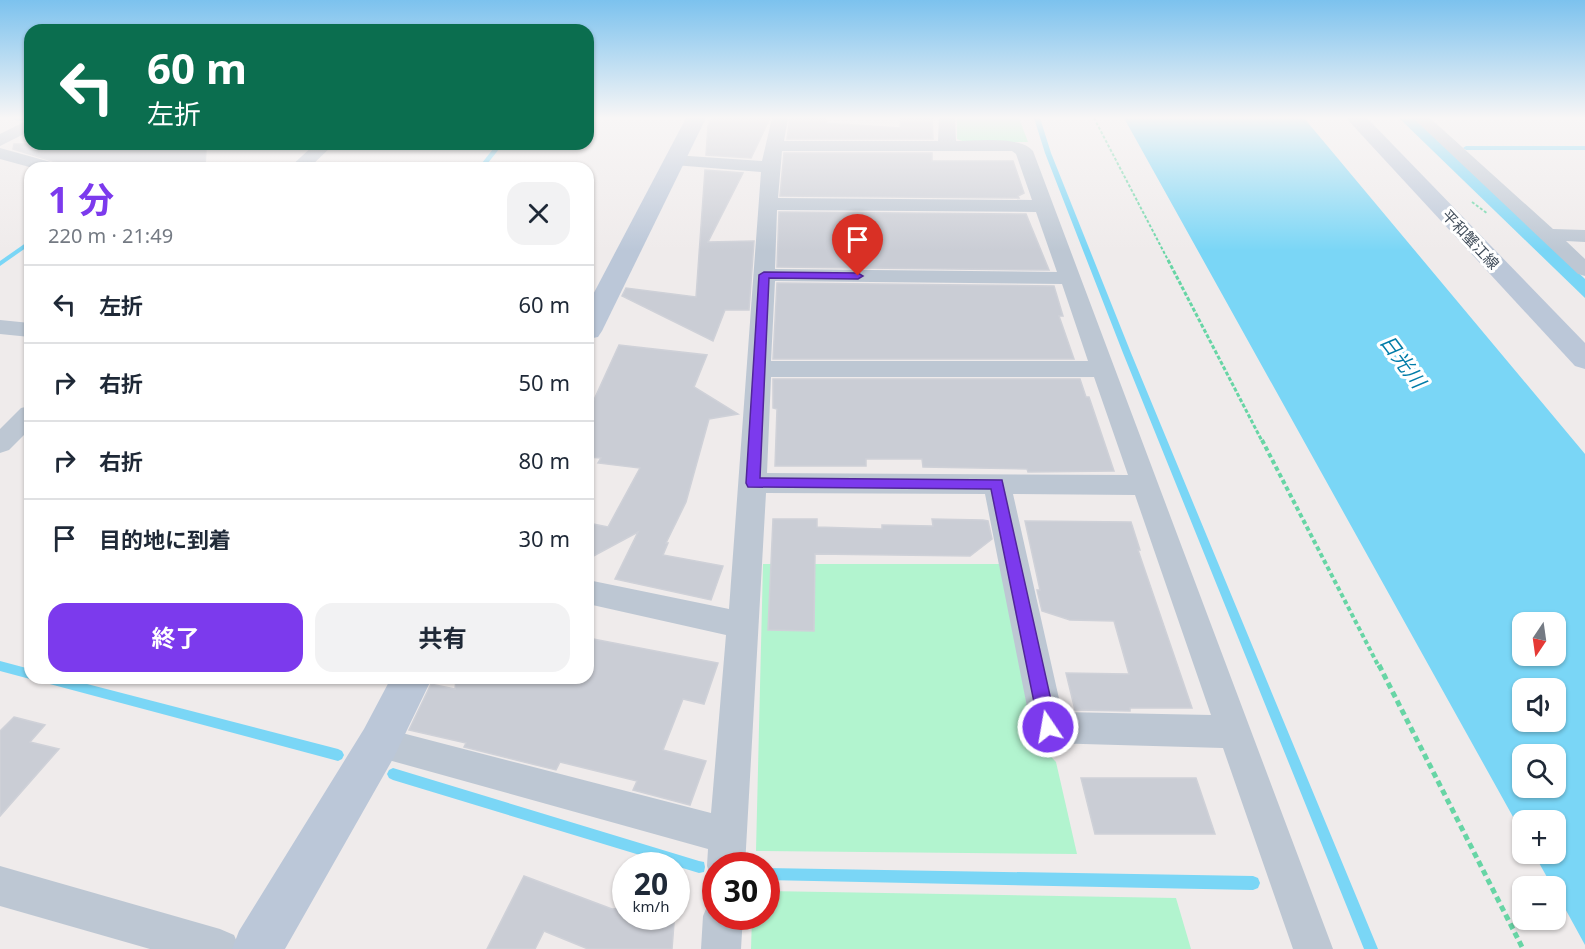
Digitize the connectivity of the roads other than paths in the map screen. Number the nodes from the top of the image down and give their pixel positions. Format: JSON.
{"nodes":[{"id":1,"x":673,"y":162,"type":"edge"},
{"id":2,"x":705,"y":162,"type":"edge"},
{"id":3,"x":771,"y":162,"type":"edge"},
{"id":4,"x":1028,"y":162,"type":"edge"},
{"id":5,"x":1398,"y":162,"type":"edge"},
{"id":6,"x":1469,"y":162,"type":"edge"},
{"id":7,"x":770,"y":167,"type":"junction"},
{"id":8,"x":768,"y":204,"type":"junction"},
{"id":9,"x":1044,"y":206,"type":"junction"},
{"id":10,"x":1548,"y":236,"type":"junction"},
{"id":11,"x":1585,"y":236,"type":"edge"},
{"id":12,"x":1585,"y":270,"type":"edge"},
{"id":13,"x":764,"y":275,"type":"junction"},
{"id":14,"x":1070,"y":278,"type":"junction"},
{"id":15,"x":594,"y":319,"type":"edge"},
{"id":16,"x":0,"y":327,"type":"edge"},
{"id":17,"x":24,"y":329,"type":"edge"},
{"id":18,"x":1585,"y":360,"type":"edge"},
{"id":19,"x":759,"y":369,"type":"junction"},
{"id":20,"x":1103,"y":369,"type":"junction"},
{"id":21,"x":24,"y":420,"type":"edge"},
{"id":22,"x":0,"y":444,"type":"edge"},
{"id":23,"x":753,"y":483,"type":"junction"},
{"id":24,"x":997,"y":484,"type":"junction"},
{"id":25,"x":1145,"y":485,"type":"junction"},
{"id":26,"x":594,"y":593,"type":"edge"},
{"id":27,"x":742,"y":625,"type":"junction"},
{"id":28,"x":409,"y":684,"type":"edge"},
{"id":29,"x":1235,"y":732,"type":"junction"},
{"id":30,"x":379,"y":743,"type":"junction"},
{"id":31,"x":727,"y":851,"type":"edge"},
{"id":32,"x":0,"y":886,"type":"edge"},
{"id":33,"x":722,"y":930,"type":"edge"},
{"id":34,"x":220,"y":949,"type":"edge"},
{"id":35,"x":257,"y":949,"type":"edge"},
{"id":36,"x":721,"y":949,"type":"edge"},
{"id":37,"x":1313,"y":949,"type":"edge"}],
"edges":[{"from":1,"to":15,"type":"street"},
{"from":2,"to":7,"type":"street"},
{"from":3,"to":7,"type":"street"},
{"from":4,"to":9,"type":"street"},
{"from":5,"to":18,"type":"street","name":"平和蟹江線"},
{"from":6,"to":10,"type":"street"},
{"from":7,"to":8,"type":"street"},
{"from":8,"to":9,"type":"street"},
{"from":8,"to":13,"type":"street"},
{"from":9,"to":14,"type":"street"},
{"from":10,"to":11,"type":"street"},
{"from":10,"to":12,"type":"street"},
{"from":13,"to":14,"type":"street"},
{"from":13,"to":19,"type":"street"},
{"from":14,"to":20,"type":"street"},
{"from":16,"to":17,"type":"street"},
{"from":19,"to":20,"type":"street"},
{"from":19,"to":23,"type":"street"},
{"from":20,"to":25,"type":"street"},
{"from":21,"to":22,"type":"street"},
{"from":23,"to":24,"type":"street"},
{"from":23,"to":27,"type":"street"},
{"from":24,"to":25,"type":"street"},
{"from":24,"to":29,"type":"street"},
{"from":25,"to":29,"type":"street"},
{"from":26,"to":27,"type":"street"},
{"from":27,"to":31,"type":"street"},
{"from":28,"to":30,"type":"street"},
{"from":29,"to":37,"type":"street"},
{"from":30,"to":31,"type":"street"},
{"from":30,"to":35,"type":"street"},
{"from":32,"to":34,"type":"street"},
{"from":33,"to":36,"type":"street"}]}
